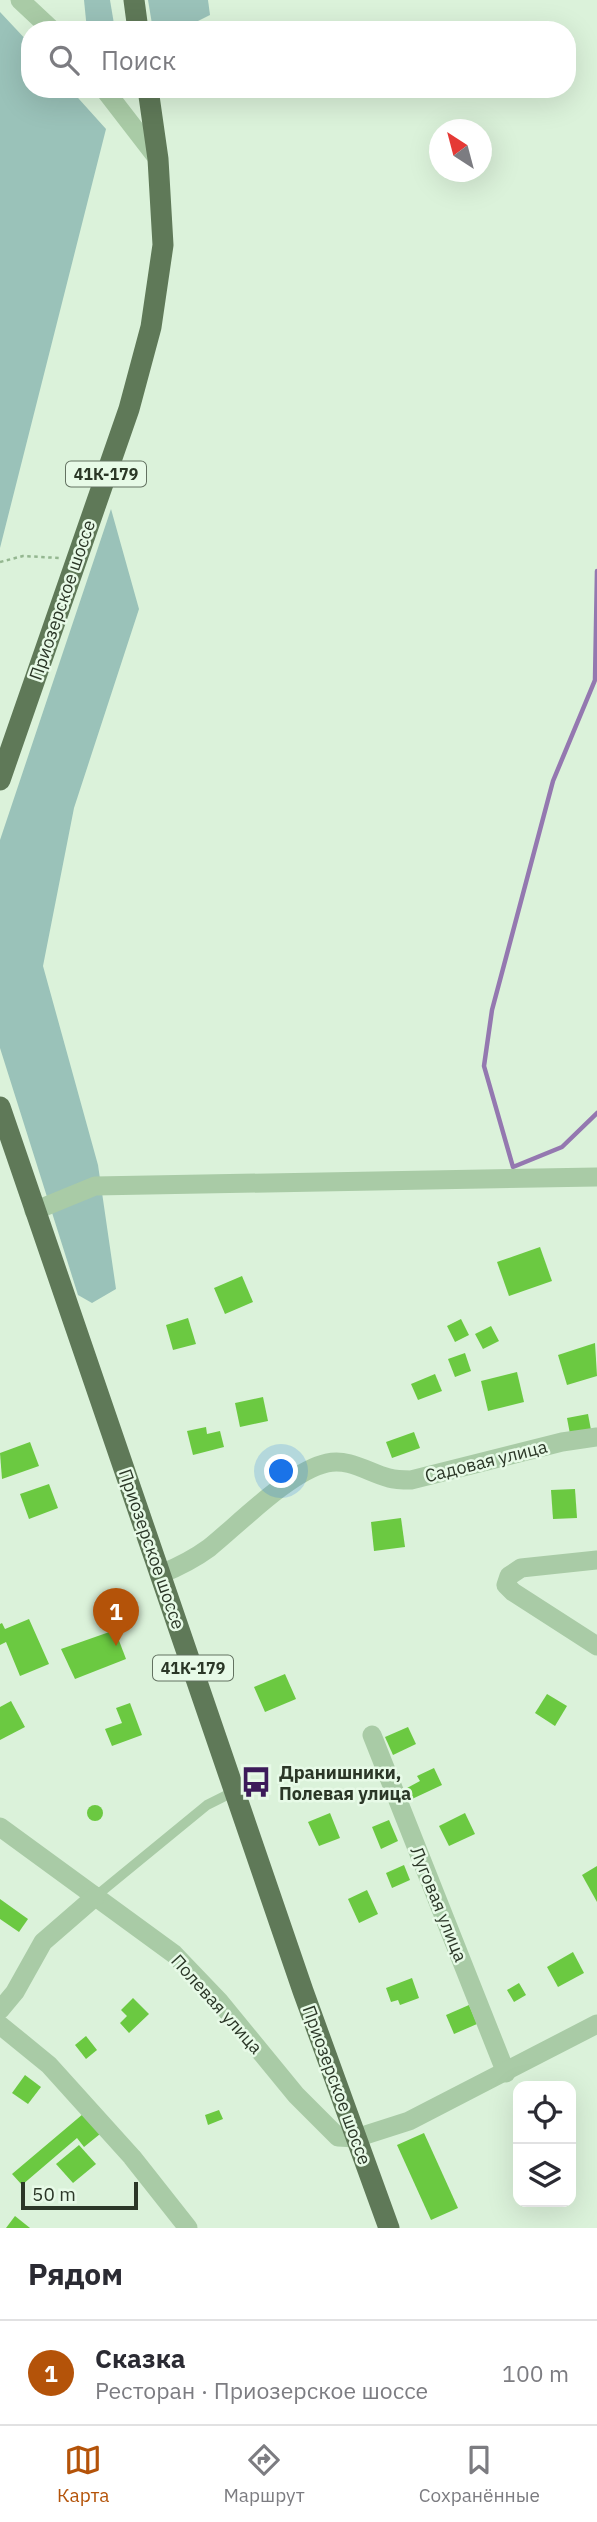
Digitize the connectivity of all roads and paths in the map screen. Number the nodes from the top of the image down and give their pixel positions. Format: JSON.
{"nodes":[{"id":1,"x":20,"y":0,"type":"edge"},
{"id":2,"x":134,"y":0,"type":"edge"},
{"id":3,"x":42,"y":21,"type":"edge"},
{"id":4,"x":137,"y":21,"type":"edge"},
{"id":5,"x":111,"y":98,"type":"edge"},
{"id":6,"x":149,"y":98,"type":"edge"},
{"id":7,"x":158,"y":159,"type":"junction"},
{"id":8,"x":0,"y":562,"type":"edge"},
{"id":9,"x":76,"y":562,"type":"junction"},
{"id":10,"x":0,"y":780,"type":"edge"},
{"id":11,"x":0,"y":1107,"type":"edge"},
{"id":12,"x":597,"y":1177,"type":"edge"},
{"id":13,"x":34,"y":1211,"type":"junction"},
{"id":14,"x":597,"y":1437,"type":"edge"},
{"id":15,"x":597,"y":1560,"type":"edge"},
{"id":16,"x":161,"y":1574,"type":"junction"},
{"id":17,"x":597,"y":1646,"type":"edge"},
{"id":18,"x":372,"y":1735,"type":"dead end"},
{"id":19,"x":235,"y":1791,"type":"junction"},
{"id":20,"x":0,"y":1827,"type":"edge"},
{"id":21,"x":96,"y":1896,"type":"junction"},
{"id":22,"x":0,"y":2010,"type":"edge"},
{"id":23,"x":597,"y":2024,"type":"edge"},
{"id":24,"x":0,"y":2025,"type":"edge"},
{"id":25,"x":506,"y":2073,"type":"junction"},
{"id":26,"x":355,"y":2138,"type":"junction"},
{"id":27,"x":188,"y":2228,"type":"edge"},
{"id":28,"x":389,"y":2228,"type":"edge"}],
"edges":[{"from":1,"to":3,"type":"street"},
{"from":2,"to":4,"type":"main road"},
{"from":5,"to":7,"type":"street"},
{"from":6,"to":7,"type":"main road","name":"Приозерское шоссе","number":"41К-179"},
{"from":7,"to":9,"type":"main road","name":"Приозерское шоссе","number":"41К-179"},
{"from":8,"to":9,"type":"path"},
{"from":9,"to":10,"type":"main road","name":"Приозерское шоссе","number":"41К-179"},
{"from":11,"to":13,"type":"main road","name":"Приозерское шоссе","number":"41К-179"},
{"from":12,"to":13,"type":"street"},
{"from":13,"to":16,"type":"main road","name":"Приозерское шоссе","number":"41К-179"},
{"from":14,"to":16,"type":"street","name":"Садовая улица"},
{"from":15,"to":17,"type":"street"},
{"from":16,"to":19,"type":"main road","name":"Приозерское шоссе","number":"41К-179"},
{"from":18,"to":25,"type":"street","name":"Луговая улица"},
{"from":19,"to":21,"type":"lane"},
{"from":19,"to":26,"type":"main road","name":"Приозерское шоссе","number":"41К-179"},
{"from":20,"to":21,"type":"street","name":"Полевая улица"},
{"from":21,"to":22,"type":"street"},
{"from":21,"to":26,"type":"street","name":"Полевая улица"},
{"from":23,"to":25,"type":"street"},
{"from":24,"to":27,"type":"street"},
{"from":25,"to":26,"type":"street"},
{"from":26,"to":28,"type":"main road","name":"Приозерское шоссе","number":"41К-179"}]}
